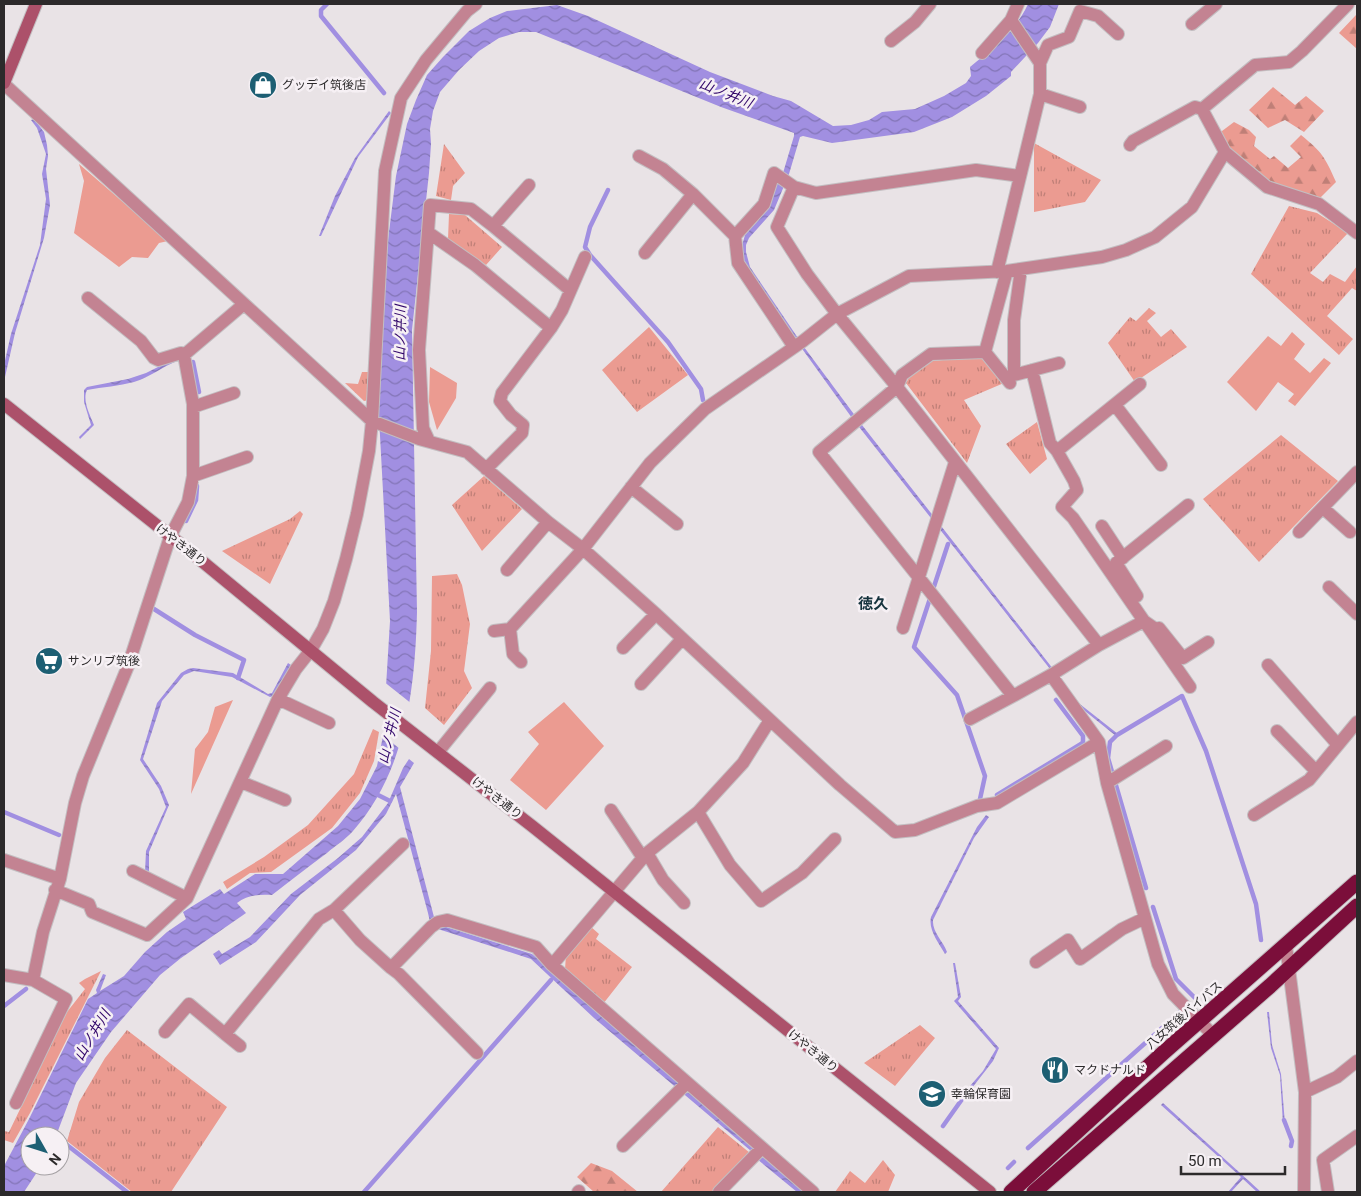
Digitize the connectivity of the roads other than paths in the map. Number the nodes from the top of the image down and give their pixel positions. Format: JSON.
{"nodes":[{"id":1,"x":36,"y":4,"type":"edge"},
{"id":2,"x":930,"y":4,"type":"edge"},
{"id":3,"x":1018,"y":4,"type":"edge"},
{"id":4,"x":1216,"y":4,"type":"edge"},
{"id":5,"x":1348,"y":4,"type":"edge"},
{"id":6,"x":468,"y":6,"type":"edge"},
{"id":7,"x":1011,"y":20,"type":"junction"},
{"id":8,"x":1192,"y":24,"type":"dead end"},
{"id":9,"x":1118,"y":34,"type":"dead end"},
{"id":10,"x":891,"y":42,"type":"dead end"},
{"id":11,"x":982,"y":53,"type":"dead end"},
{"id":12,"x":1037,"y":60,"type":"junction"},
{"id":13,"x":4,"y":83,"type":"edge"},
{"id":14,"x":1040,"y":94,"type":"junction"},
{"id":15,"x":1080,"y":106,"type":"dead end"},
{"id":16,"x":1202,"y":109,"type":"junction"},
{"id":17,"x":1130,"y":145,"type":"dead end"},
{"id":18,"x":1225,"y":152,"type":"junction"},
{"id":19,"x":640,"y":156,"type":"dead end"},
{"id":20,"x":1020,"y":176,"type":"junction"},
{"id":21,"x":529,"y":185,"type":"dead end"},
{"id":22,"x":794,"y":187,"type":"junction"},
{"id":23,"x":694,"y":194,"type":"junction"},
{"id":24,"x":494,"y":226,"type":"junction"},
{"id":25,"x":429,"y":232,"type":"junction"},
{"id":26,"x":1357,"y":233,"type":"edge"},
{"id":27,"x":735,"y":236,"type":"junction"},
{"id":28,"x":645,"y":253,"type":"dead end"},
{"id":29,"x":585,"y":257,"type":"dead end"},
{"id":30,"x":1021,"y":269,"type":"junction"},
{"id":31,"x":1002,"y":272,"type":"junction"},
{"id":32,"x":570,"y":290,"type":"junction"},
{"id":33,"x":88,"y":298,"type":"dead end"},
{"id":34,"x":244,"y":304,"type":"junction"},
{"id":35,"x":837,"y":314,"type":"junction"},
{"id":36,"x":551,"y":328,"type":"junction"},
{"id":37,"x":794,"y":346,"type":"junction"},
{"id":38,"x":984,"y":352,"type":"junction"},
{"id":39,"x":184,"y":355,"type":"junction"},
{"id":40,"x":1059,"y":363,"type":"dead end"},
{"id":41,"x":1032,"y":370,"type":"junction"},
{"id":42,"x":1010,"y":383,"type":"dead end"},
{"id":43,"x":1140,"y":384,"type":"dead end"},
{"id":44,"x":897,"y":387,"type":"junction"},
{"id":45,"x":234,"y":393,"type":"dead end"},
{"id":46,"x":4,"y":404,"type":"edge"},
{"id":47,"x":1115,"y":405,"type":"junction"},
{"id":48,"x":193,"y":407,"type":"junction"},
{"id":49,"x":372,"y":421,"type":"junction"},
{"id":50,"x":424,"y":440,"type":"junction"},
{"id":51,"x":1056,"y":451,"type":"junction"},
{"id":52,"x":246,"y":457,"type":"dead end"},
{"id":53,"x":955,"y":462,"type":"junction"},
{"id":54,"x":1161,"y":465,"type":"dead end"},
{"id":55,"x":486,"y":469,"type":"junction"},
{"id":56,"x":1357,"y":472,"type":"edge"},
{"id":57,"x":192,"y":476,"type":"junction"},
{"id":58,"x":631,"y":487,"type":"junction"},
{"id":59,"x":1188,"y":505,"type":"dead end"},
{"id":60,"x":1323,"y":508,"type":"junction"},
{"id":61,"x":548,"y":522,"type":"junction"},
{"id":62,"x":677,"y":524,"type":"dead end"},
{"id":63,"x":1102,"y":526,"type":"dead end"},
{"id":64,"x":1300,"y":532,"type":"dead end"},
{"id":65,"x":1350,"y":532,"type":"dead end"},
{"id":66,"x":170,"y":538,"type":"junction"},
{"id":67,"x":583,"y":549,"type":"junction"},
{"id":68,"x":1122,"y":558,"type":"junction"},
{"id":69,"x":506,"y":570,"type":"dead end"},
{"id":70,"x":918,"y":578,"type":"junction"},
{"id":71,"x":1329,"y":587,"type":"dead end"},
{"id":72,"x":656,"y":614,"type":"junction"},
{"id":73,"x":1357,"y":614,"type":"edge"},
{"id":74,"x":1144,"y":620,"type":"junction"},
{"id":75,"x":903,"y":628,"type":"dead end"},
{"id":76,"x":510,"y":629,"type":"junction"},
{"id":77,"x":494,"y":631,"type":"dead end"},
{"id":78,"x":1164,"y":635,"type":"junction"},
{"id":79,"x":682,"y":639,"type":"junction"},
{"id":80,"x":1208,"y":642,"type":"dead end"},
{"id":81,"x":1098,"y":645,"type":"junction"},
{"id":82,"x":623,"y":648,"type":"dead end"},
{"id":83,"x":311,"y":650,"type":"junction"},
{"id":84,"x":521,"y":662,"type":"dead end"},
{"id":85,"x":1268,"y":665,"type":"dead end"},
{"id":86,"x":1051,"y":675,"type":"junction"},
{"id":87,"x":641,"y":684,"type":"dead end"},
{"id":88,"x":1190,"y":687,"type":"dead end"},
{"id":89,"x":490,"y":688,"type":"dead end"},
{"id":90,"x":1013,"y":696,"type":"junction"},
{"id":91,"x":278,"y":700,"type":"junction"},
{"id":92,"x":970,"y":719,"type":"dead end"},
{"id":93,"x":770,"y":720,"type":"junction"},
{"id":94,"x":1357,"y":722,"type":"edge"},
{"id":95,"x":329,"y":723,"type":"dead end"},
{"id":96,"x":1277,"y":731,"type":"dead end"},
{"id":97,"x":1099,"y":742,"type":"junction"},
{"id":98,"x":1338,"y":745,"type":"junction"},
{"id":99,"x":1166,"y":746,"type":"dead end"},
{"id":100,"x":438,"y":752,"type":"junction"},
{"id":101,"x":1316,"y":772,"type":"junction"},
{"id":102,"x":241,"y":782,"type":"junction"},
{"id":103,"x":1107,"y":783,"type":"junction"},
{"id":104,"x":285,"y":800,"type":"dead end"},
{"id":105,"x":611,"y":810,"type":"dead end"},
{"id":106,"x":698,"y":812,"type":"junction"},
{"id":107,"x":1254,"y":815,"type":"dead end"},
{"id":108,"x":835,"y":839,"type":"dead end"},
{"id":109,"x":403,"y":844,"type":"dead end"},
{"id":110,"x":645,"y":856,"type":"junction"},
{"id":111,"x":4,"y":860,"type":"edge"},
{"id":112,"x":133,"y":871,"type":"dead end"},
{"id":113,"x":1357,"y":882,"type":"edge"},
{"id":114,"x":58,"y":884,"type":"junction"},
{"id":115,"x":614,"y":891,"type":"junction"},
{"id":116,"x":187,"y":898,"type":"junction"},
{"id":117,"x":684,"y":903,"type":"dead end"},
{"id":118,"x":1357,"y":906,"type":"edge"},
{"id":119,"x":334,"y":910,"type":"junction"},
{"id":120,"x":1145,"y":918,"type":"junction"},
{"id":121,"x":1286,"y":946,"type":"junction"},
{"id":122,"x":1036,"y":962,"type":"dead end"},
{"id":123,"x":552,"y":965,"type":"junction"},
{"id":124,"x":391,"y":968,"type":"junction"},
{"id":125,"x":1288,"y":968,"type":"junction"},
{"id":126,"x":4,"y":975,"type":"edge"},
{"id":127,"x":32,"y":980,"type":"junction"},
{"id":128,"x":1200,"y":1021,"type":"junction"},
{"id":129,"x":165,"y":1032,"type":"dead end"},
{"id":130,"x":225,"y":1034,"type":"junction"},
{"id":131,"x":1213,"y":1035,"type":"junction"},
{"id":132,"x":240,"y":1046,"type":"dead end"},
{"id":133,"x":477,"y":1053,"type":"dead end"},
{"id":134,"x":1357,"y":1061,"type":"edge"},
{"id":135,"x":684,"y":1086,"type":"junction"},
{"id":136,"x":1305,"y":1092,"type":"junction"},
{"id":137,"x":16,"y":1103,"type":"dead end"},
{"id":138,"x":1357,"y":1136,"type":"edge"},
{"id":139,"x":623,"y":1146,"type":"dead end"},
{"id":140,"x":759,"y":1152,"type":"junction"},
{"id":141,"x":719,"y":1192,"type":"edge"},
{"id":142,"x":813,"y":1192,"type":"edge"},
{"id":143,"x":990,"y":1192,"type":"edge"},
{"id":144,"x":1011,"y":1192,"type":"edge"},
{"id":145,"x":1034,"y":1192,"type":"edge"},
{"id":146,"x":1304,"y":1192,"type":"edge"},
{"id":147,"x":1328,"y":1192,"type":"edge"}],
"edges":[{"from":1,"to":13,"type":"street"},
{"from":2,"to":10,"type":"street"},
{"from":3,"to":7,"type":"street"},
{"from":4,"to":8,"type":"street"},
{"from":5,"to":16,"type":"street"},
{"from":6,"to":49,"type":"street"},
{"from":7,"to":11,"type":"street"},
{"from":7,"to":12,"type":"street"},
{"from":9,"to":12,"type":"street"},
{"from":12,"to":14,"type":"street"},
{"from":13,"to":34,"type":"street"},
{"from":14,"to":15,"type":"street"},
{"from":14,"to":20,"type":"street"},
{"from":16,"to":17,"type":"street"},
{"from":16,"to":18,"type":"street"},
{"from":18,"to":26,"type":"street"},
{"from":18,"to":30,"type":"street"},
{"from":19,"to":23,"type":"street"},
{"from":20,"to":22,"type":"street"},
{"from":20,"to":31,"type":"street"},
{"from":21,"to":24,"type":"street"},
{"from":22,"to":27,"type":"street"},
{"from":22,"to":35,"type":"street"},
{"from":23,"to":27,"type":"street"},
{"from":23,"to":28,"type":"street"},
{"from":24,"to":25,"type":"street"},
{"from":24,"to":32,"type":"street"},
{"from":25,"to":36,"type":"street"},
{"from":25,"to":50,"type":"street"},
{"from":27,"to":37,"type":"street"},
{"from":29,"to":32,"type":"street"},
{"from":30,"to":31,"type":"street"},
{"from":30,"to":41,"type":"street"},
{"from":31,"to":35,"type":"street"},
{"from":31,"to":38,"type":"street"},
{"from":32,"to":36,"type":"street"},
{"from":33,"to":39,"type":"street"},
{"from":34,"to":39,"type":"street"},
{"from":34,"to":49,"type":"street"},
{"from":35,"to":37,"type":"street"},
{"from":35,"to":44,"type":"street"},
{"from":36,"to":55,"type":"street"},
{"from":37,"to":58,"type":"street"},
{"from":38,"to":42,"type":"street"},
{"from":38,"to":44,"type":"street"},
{"from":39,"to":48,"type":"street"},
{"from":40,"to":41,"type":"street"},
{"from":41,"to":51,"type":"street"},
{"from":43,"to":47,"type":"street"},
{"from":44,"to":53,"type":"street"},
{"from":44,"to":70,"type":"street"},
{"from":45,"to":48,"type":"street"},
{"from":46,"to":66,"type":"street","name":"けやき通り"},
{"from":47,"to":51,"type":"street"},
{"from":47,"to":54,"type":"street"},
{"from":48,"to":57,"type":"street"},
{"from":49,"to":50,"type":"street"},
{"from":49,"to":83,"type":"street"},
{"from":50,"to":55,"type":"street"},
{"from":51,"to":74,"type":"street"},
{"from":52,"to":57,"type":"street"},
{"from":53,"to":70,"type":"street"},
{"from":53,"to":81,"type":"street"},
{"from":55,"to":61,"type":"street"},
{"from":56,"to":60,"type":"street"},
{"from":57,"to":66,"type":"street"},
{"from":58,"to":62,"type":"street"},
{"from":58,"to":67,"type":"street"},
{"from":59,"to":68,"type":"street"},
{"from":60,"to":64,"type":"street"},
{"from":60,"to":65,"type":"street"},
{"from":61,"to":67,"type":"street"},
{"from":61,"to":69,"type":"street"},
{"from":63,"to":68,"type":"street"},
{"from":66,"to":83,"type":"street","name":"けやき通り"},
{"from":66,"to":114,"type":"street"},
{"from":67,"to":72,"type":"street"},
{"from":67,"to":76,"type":"street"},
{"from":68,"to":78,"type":"street"},
{"from":70,"to":75,"type":"street"},
{"from":70,"to":90,"type":"street"},
{"from":71,"to":73,"type":"street"},
{"from":72,"to":79,"type":"street"},
{"from":72,"to":82,"type":"street"},
{"from":74,"to":78,"type":"street"},
{"from":74,"to":81,"type":"street"},
{"from":74,"to":88,"type":"street"},
{"from":76,"to":77,"type":"street"},
{"from":76,"to":84,"type":"street"},
{"from":78,"to":80,"type":"street"},
{"from":79,"to":87,"type":"street"},
{"from":79,"to":93,"type":"street"},
{"from":81,"to":86,"type":"street"},
{"from":83,"to":91,"type":"street"},
{"from":83,"to":100,"type":"street","name":"けやき通り"},
{"from":85,"to":98,"type":"street"},
{"from":86,"to":90,"type":"street"},
{"from":86,"to":97,"type":"street"},
{"from":89,"to":100,"type":"street"},
{"from":90,"to":92,"type":"street"},
{"from":91,"to":95,"type":"street"},
{"from":91,"to":102,"type":"street"},
{"from":93,"to":97,"type":"street"},
{"from":93,"to":106,"type":"street"},
{"from":94,"to":98,"type":"street"},
{"from":96,"to":101,"type":"street"},
{"from":97,"to":103,"type":"street"},
{"from":98,"to":101,"type":"street"},
{"from":99,"to":103,"type":"street"},
{"from":100,"to":115,"type":"street","name":"けやき通り"},
{"from":101,"to":107,"type":"street"},
{"from":102,"to":104,"type":"street"},
{"from":102,"to":116,"type":"street"},
{"from":103,"to":120,"type":"street"},
{"from":105,"to":110,"type":"street"},
{"from":106,"to":108,"type":"street"},
{"from":106,"to":110,"type":"street"},
{"from":109,"to":119,"type":"street"},
{"from":110,"to":115,"type":"street"},
{"from":110,"to":117,"type":"street"},
{"from":111,"to":114,"type":"street"},
{"from":112,"to":116,"type":"street"},
{"from":113,"to":121,"type":"highway","name":"八女筑後バイパス"},
{"from":114,"to":116,"type":"street"},
{"from":114,"to":127,"type":"street"},
{"from":115,"to":123,"type":"street"},
{"from":115,"to":143,"type":"street","name":"けやき通り"},
{"from":118,"to":125,"type":"highway"},
{"from":119,"to":124,"type":"street"},
{"from":119,"to":130,"type":"street"},
{"from":120,"to":122,"type":"street"},
{"from":120,"to":128,"type":"street"},
{"from":121,"to":125,"type":"street"},
{"from":121,"to":128,"type":"highway","name":"八女筑後バイパス"},
{"from":123,"to":124,"type":"street"},
{"from":123,"to":135,"type":"street"},
{"from":124,"to":133,"type":"street"},
{"from":125,"to":131,"type":"highway"},
{"from":125,"to":136,"type":"street"},
{"from":126,"to":127,"type":"street"},
{"from":127,"to":137,"type":"street"},
{"from":128,"to":131,"type":"street"},
{"from":128,"to":144,"type":"highway","name":"八女筑後バイパス"},
{"from":129,"to":130,"type":"street"},
{"from":130,"to":132,"type":"street"},
{"from":131,"to":145,"type":"highway"},
{"from":134,"to":136,"type":"street"},
{"from":135,"to":139,"type":"street"},
{"from":135,"to":140,"type":"street"},
{"from":136,"to":146,"type":"street"},
{"from":138,"to":147,"type":"street"},
{"from":140,"to":141,"type":"street"},
{"from":140,"to":142,"type":"street"}]}
